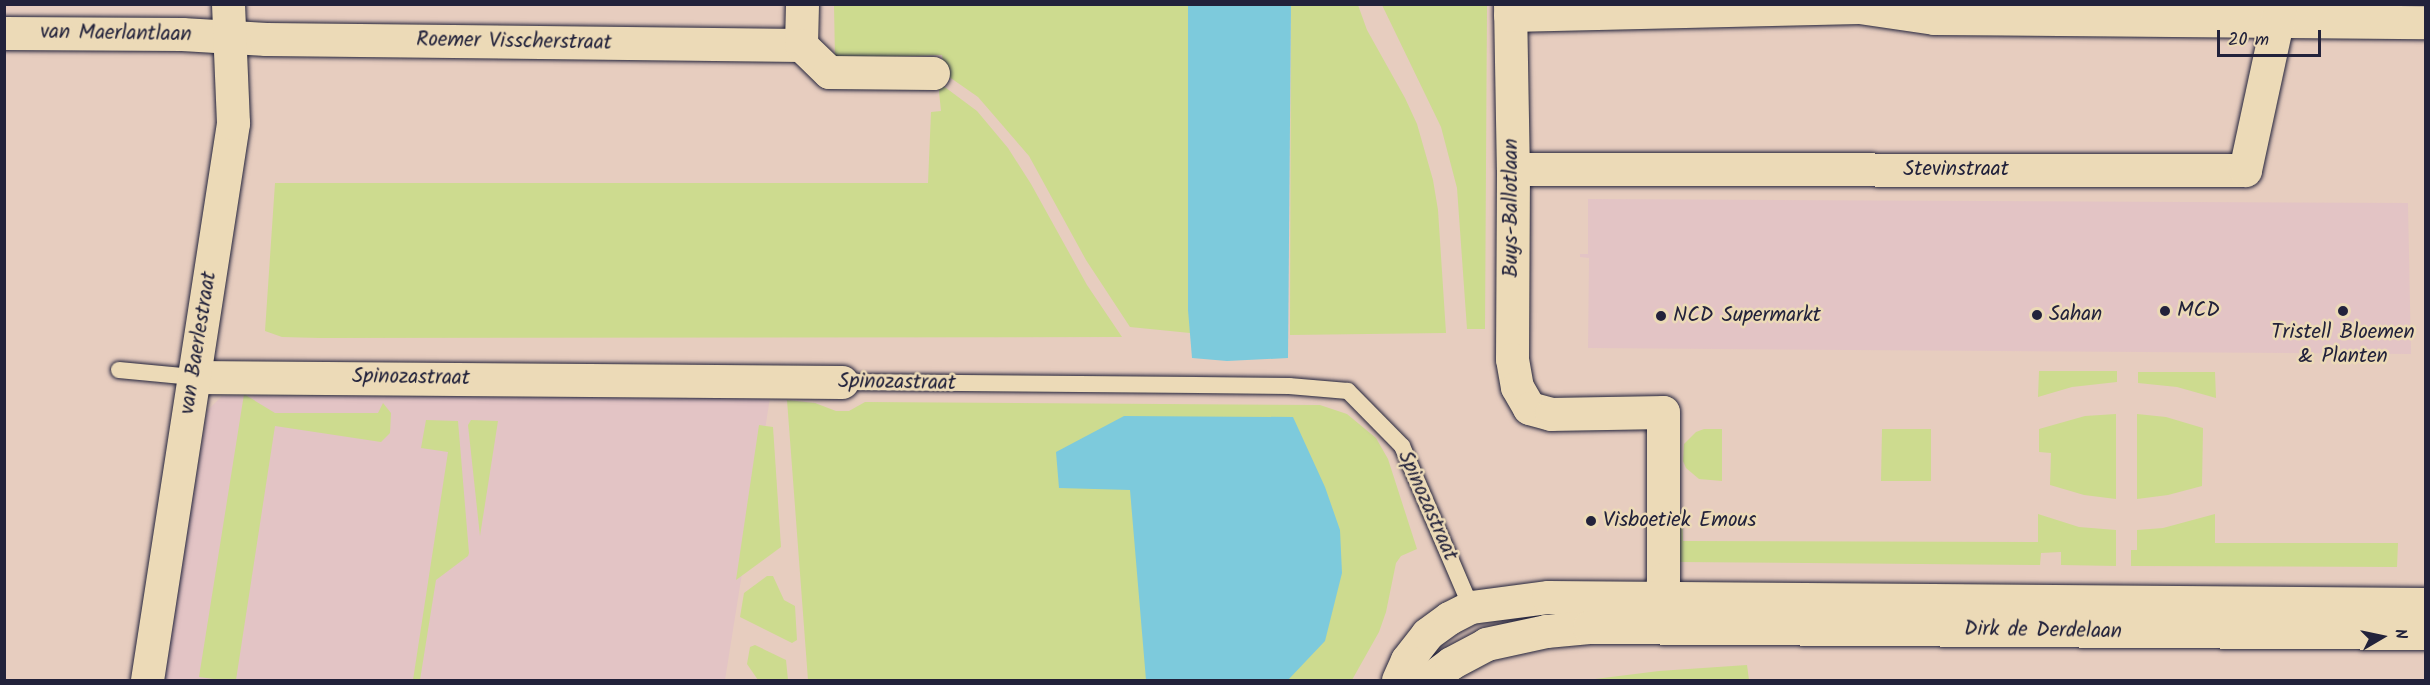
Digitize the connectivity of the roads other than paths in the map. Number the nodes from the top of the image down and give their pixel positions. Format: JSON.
{"nodes":[{"id":1,"x":228,"y":4,"type":"edge"},
{"id":2,"x":802,"y":4,"type":"edge"},
{"id":3,"x":1893,"y":8,"type":"edge"},
{"id":4,"x":1510,"y":10,"type":"edge"},
{"id":5,"x":2280,"y":12,"type":"edge"},
{"id":6,"x":2426,"y":22,"type":"edge"},
{"id":7,"x":4,"y":33,"type":"edge"},
{"id":8,"x":227,"y":38,"type":"junction"},
{"id":9,"x":801,"y":45,"type":"junction"},
{"id":10,"x":933,"y":73,"type":"dead end"},
{"id":11,"x":1513,"y":170,"type":"junction"},
{"id":12,"x":119,"y":370,"type":"dead end"},
{"id":13,"x":193,"y":377,"type":"junction"},
{"id":14,"x":842,"y":382,"type":"joint"},
{"id":15,"x":2426,"y":604,"type":"edge"},
{"id":16,"x":1471,"y":607,"type":"junction"},
{"id":17,"x":1660,"y":614,"type":"junction"},
{"id":18,"x":2426,"y":633,"type":"edge"},
{"id":19,"x":1486,"y":644,"type":"junction"},
{"id":20,"x":147,"y":681,"type":"edge"},
{"id":21,"x":1398,"y":681,"type":"edge"},
{"id":22,"x":1428,"y":681,"type":"edge"}],
"edges":[{"from":1,"to":8,"type":"street","name":"van Baerlestraat"},
{"from":2,"to":9,"type":"street"},
{"from":3,"to":4,"type":"street"},
{"from":3,"to":5,"type":"street"},
{"from":4,"to":11,"type":"street","name":"Buys-Ballotlaan"},
{"from":5,"to":6,"type":"street"},
{"from":5,"to":11,"type":"street","name":"Stevinstraat"},
{"from":7,"to":8,"type":"street","name":"van Maerlantlaan"},
{"from":8,"to":9,"type":"street","name":"Roemer Visscherstraat"},
{"from":8,"to":13,"type":"street","name":"van Baerlestraat"},
{"from":9,"to":10,"type":"street"},
{"from":11,"to":17,"type":"street","name":"Buys-Ballotlaan"},
{"from":12,"to":13,"type":"lane"},
{"from":13,"to":14,"type":"street","name":"Spinozastraat"},
{"from":13,"to":20,"type":"street","name":"van Baerlestraat"},
{"from":14,"to":16,"type":"lane","name":"Spinozastraat"},
{"from":15,"to":17,"type":"street","name":"Dirk de Derdelaan"},
{"from":16,"to":17,"type":"street","name":"Dirk de Derdelaan"},
{"from":16,"to":19,"type":"street"},
{"from":16,"to":21,"type":"street"},
{"from":17,"to":18,"type":"street","name":"Dirk de Derdelaan"},
{"from":17,"to":19,"type":"street","name":"Dirk de Derdelaan"},
{"from":19,"to":22,"type":"street","name":"Dirk de Derdelaan"}]}
